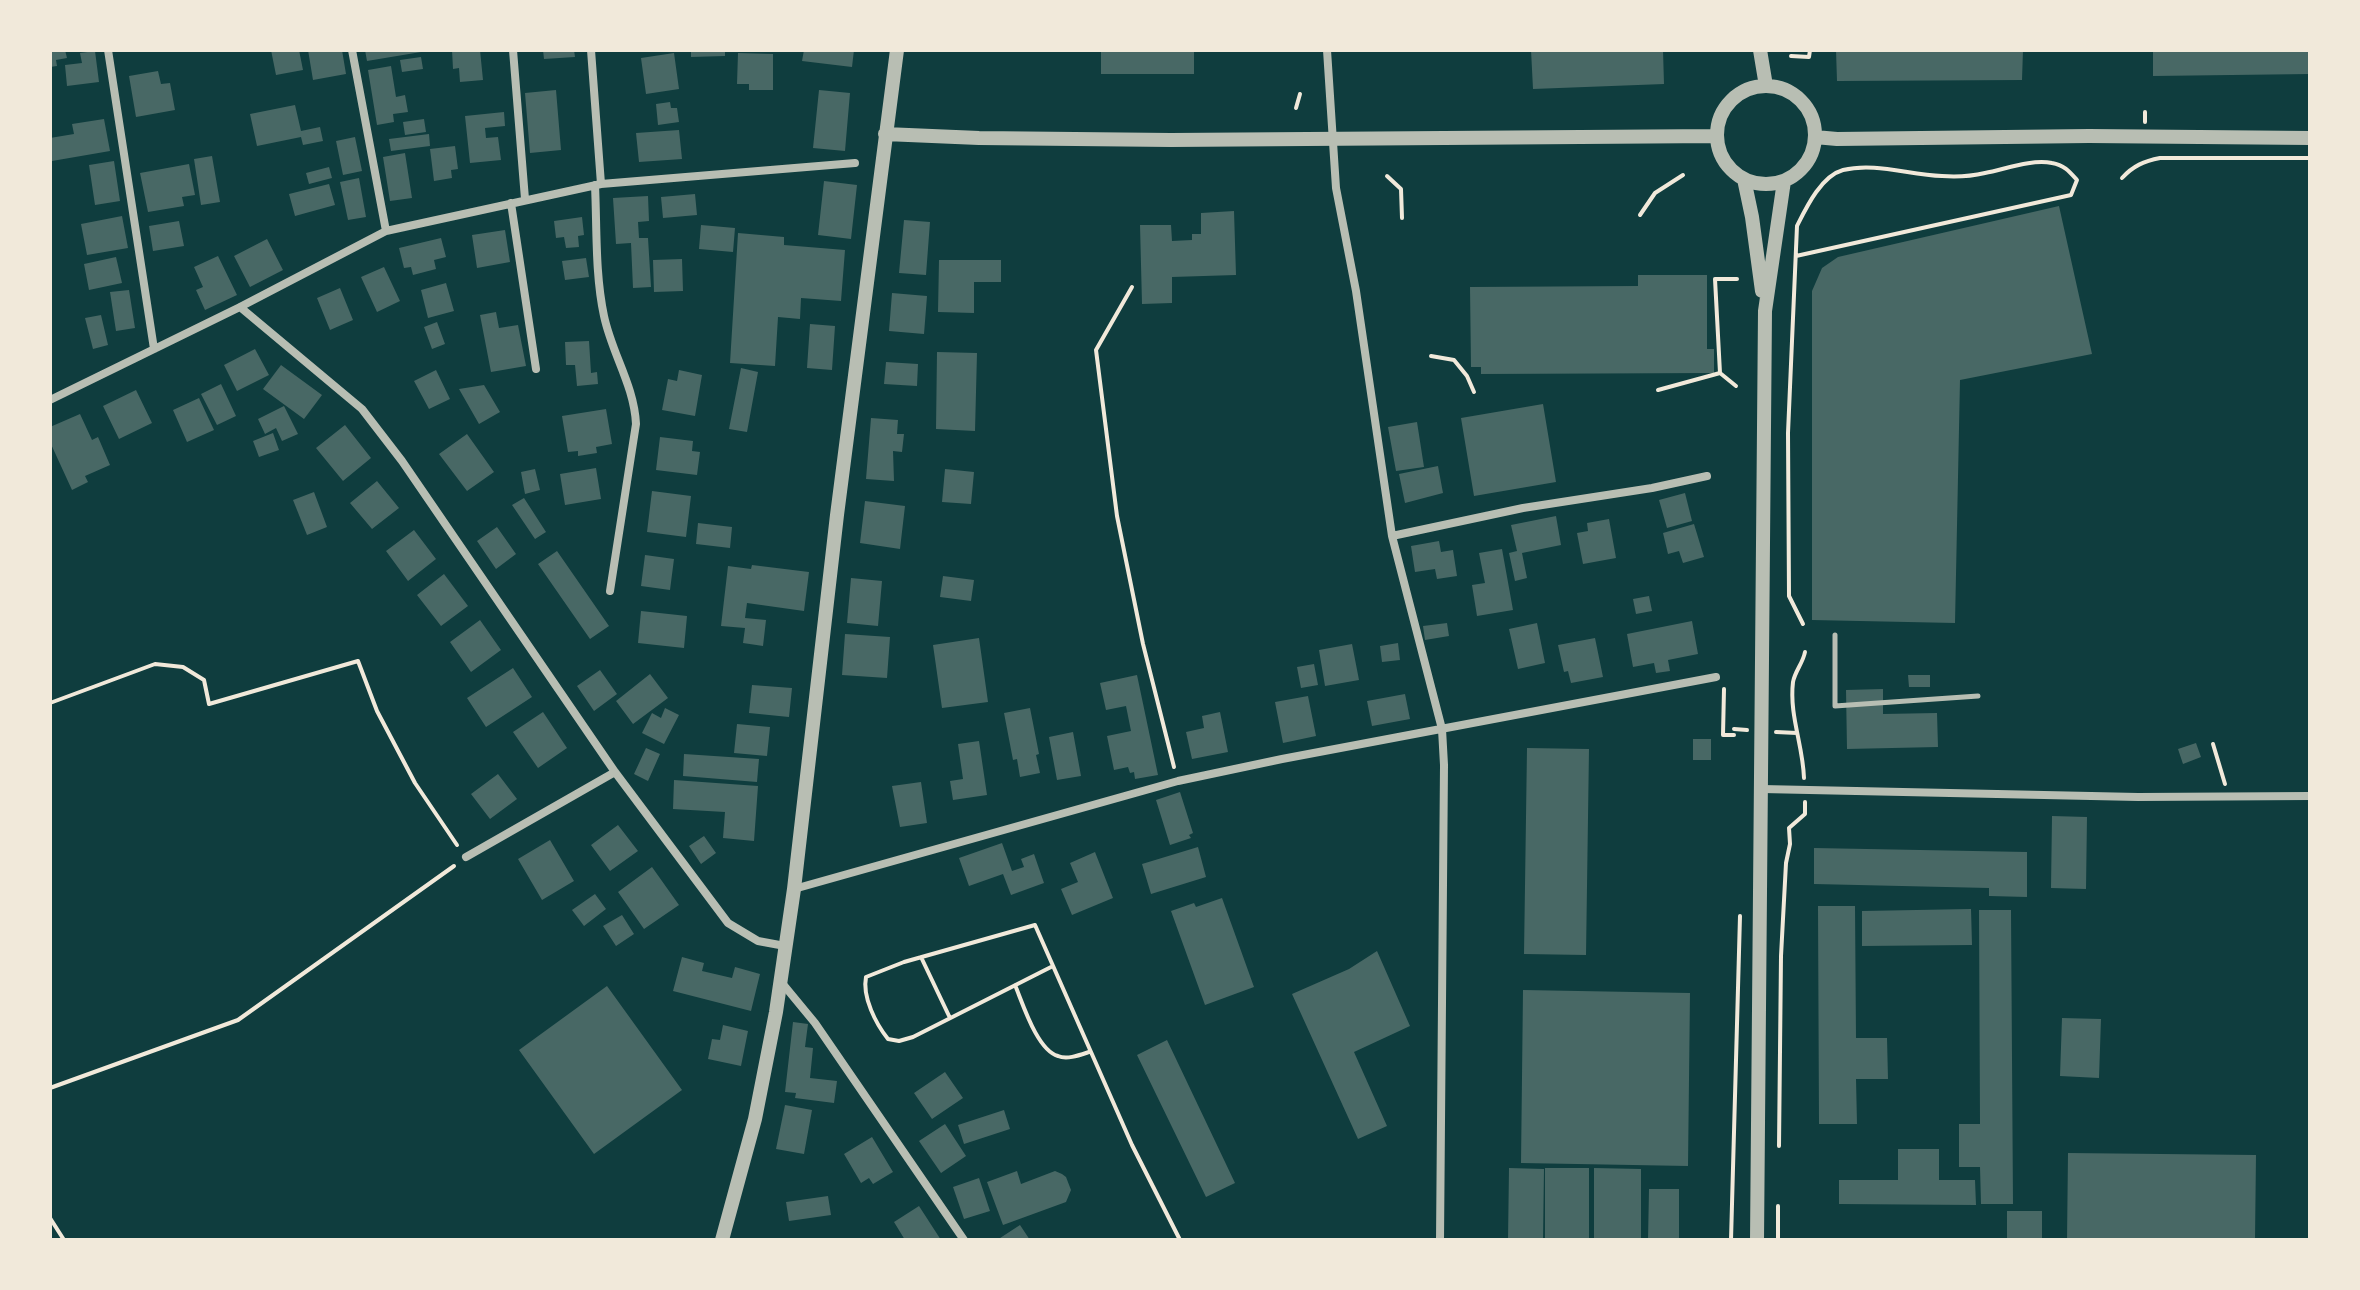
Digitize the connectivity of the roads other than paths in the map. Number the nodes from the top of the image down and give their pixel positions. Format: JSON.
{"nodes":[{"id":1,"x":108,"y":50,"type":"edge"},
{"id":2,"x":352,"y":50,"type":"edge"},
{"id":3,"x":513,"y":50,"type":"edge"},
{"id":4,"x":591,"y":50,"type":"edge"},
{"id":5,"x":897,"y":50,"type":"edge"},
{"id":6,"x":1327,"y":50,"type":"edge"},
{"id":7,"x":1760,"y":50,"type":"edge"},
{"id":8,"x":1766,"y":86,"type":"junction"},
{"id":9,"x":885,"y":134,"type":"junction"},
{"id":10,"x":1717,"y":136,"type":"junction"},
{"id":11,"x":1815,"y":137,"type":"junction"},
{"id":12,"x":2310,"y":138,"type":"edge"},
{"id":13,"x":1333,"y":139,"type":"junction"},
{"id":14,"x":855,"y":163,"type":"dead end"},
{"id":15,"x":1744,"y":179,"type":"junction"},
{"id":16,"x":1784,"y":181,"type":"junction"},
{"id":17,"x":598,"y":184,"type":"junction"},
{"id":18,"x":525,"y":199,"type":"junction"},
{"id":19,"x":511,"y":203,"type":"junction"},
{"id":20,"x":386,"y":231,"type":"junction"},
{"id":21,"x":240,"y":307,"type":"junction"},
{"id":22,"x":1765,"y":311,"type":"junction"},
{"id":23,"x":154,"y":349,"type":"junction"},
{"id":24,"x":536,"y":369,"type":"dead end"},
{"id":25,"x":50,"y":400,"type":"edge"},
{"id":26,"x":1707,"y":476,"type":"dead end"},
{"id":27,"x":1392,"y":536,"type":"junction"},
{"id":28,"x":610,"y":591,"type":"dead end"},
{"id":29,"x":1835,"y":635,"type":"dead end"},
{"id":30,"x":1716,"y":677,"type":"road end"},
{"id":31,"x":1978,"y":696,"type":"dead end"},
{"id":32,"x":1442,"y":729,"type":"junction"},
{"id":33,"x":615,"y":772,"type":"junction"},
{"id":34,"x":1762,"y":789,"type":"junction"},
{"id":35,"x":2310,"y":796,"type":"edge"},
{"id":36,"x":466,"y":857,"type":"road end"},
{"id":37,"x":794,"y":889,"type":"junction"},
{"id":38,"x":785,"y":946,"type":"junction"},
{"id":39,"x":780,"y":980,"type":"junction"},
{"id":40,"x":722,"y":1240,"type":"edge"},
{"id":41,"x":964,"y":1240,"type":"edge"},
{"id":42,"x":1440,"y":1240,"type":"edge"},
{"id":43,"x":1757,"y":1240,"type":"edge"}],
"edges":[{"from":1,"to":23,"type":"street"},
{"from":2,"to":20,"type":"street"},
{"from":3,"to":18,"type":"street"},
{"from":4,"to":17,"type":"street"},
{"from":5,"to":9,"type":"street"},
{"from":6,"to":13,"type":"street"},
{"from":7,"to":8,"type":"street"},
{"from":8,"to":10,"type":"street"},
{"from":8,"to":11,"type":"street"},
{"from":9,"to":13,"type":"street"},
{"from":9,"to":37,"type":"street"},
{"from":10,"to":13,"type":"street"},
{"from":10,"to":15,"type":"street"},
{"from":11,"to":12,"type":"street"},
{"from":11,"to":16,"type":"street"},
{"from":13,"to":27,"type":"street"},
{"from":14,"to":17,"type":"street"},
{"from":15,"to":16,"type":"street"},
{"from":15,"to":22,"type":"street"},
{"from":16,"to":22,"type":"street"},
{"from":17,"to":18,"type":"street"},
{"from":17,"to":28,"type":"street"},
{"from":18,"to":19,"type":"street"},
{"from":19,"to":20,"type":"street"},
{"from":19,"to":24,"type":"street"},
{"from":20,"to":21,"type":"street"},
{"from":21,"to":23,"type":"street"},
{"from":21,"to":33,"type":"street"},
{"from":22,"to":34,"type":"street"},
{"from":23,"to":25,"type":"street"},
{"from":26,"to":27,"type":"street"},
{"from":27,"to":32,"type":"street"},
{"from":29,"to":31,"type":"lane"},
{"from":30,"to":32,"type":"street"},
{"from":32,"to":37,"type":"street"},
{"from":32,"to":42,"type":"street"},
{"from":33,"to":36,"type":"street"},
{"from":33,"to":38,"type":"street"},
{"from":34,"to":35,"type":"street"},
{"from":34,"to":43,"type":"street"},
{"from":37,"to":38,"type":"street"},
{"from":38,"to":39,"type":"street"},
{"from":39,"to":40,"type":"street"},
{"from":39,"to":41,"type":"street"}]}
